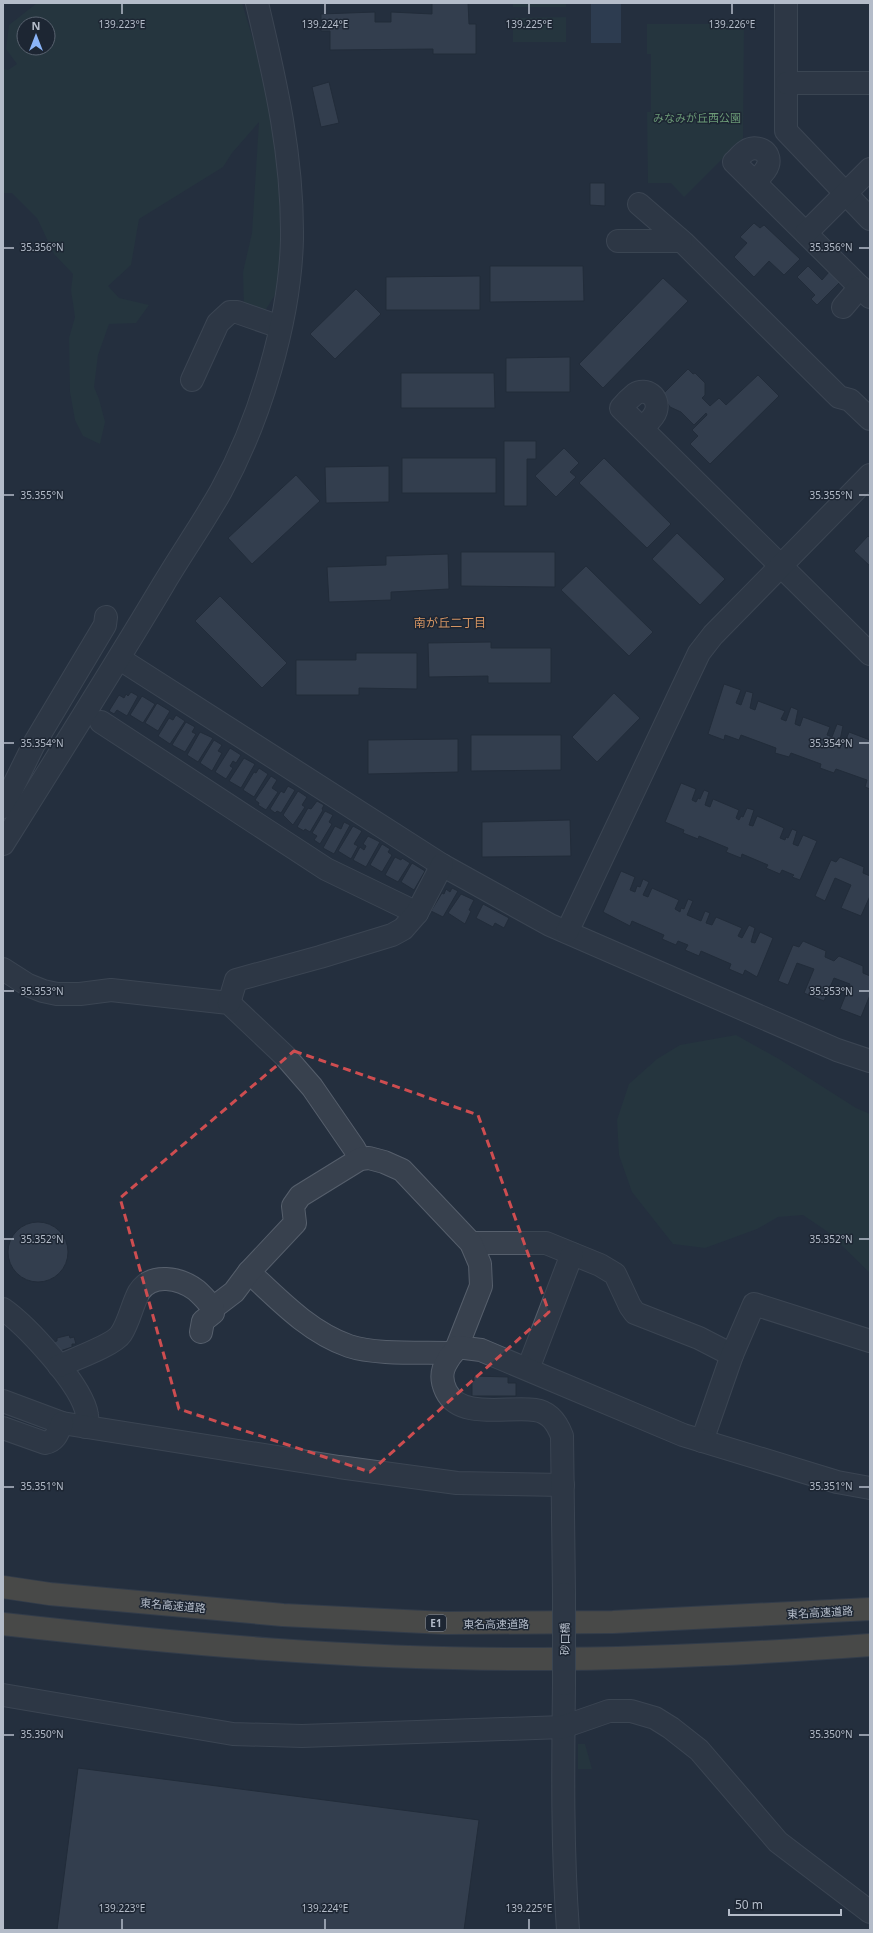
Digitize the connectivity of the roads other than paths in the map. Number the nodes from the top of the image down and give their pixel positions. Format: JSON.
{"nodes":[{"id":1,"x":257,"y":3,"type":"edge"},
{"id":2,"x":786,"y":3,"type":"edge"},
{"id":3,"x":787,"y":83,"type":"junction"},
{"id":4,"x":870,"y":83,"type":"edge"},
{"id":5,"x":870,"y":169,"type":"edge"},
{"id":6,"x":754,"y":182,"type":"dead end"},
{"id":7,"x":844,"y":193,"type":"junction"},
{"id":8,"x":639,"y":204,"type":"dead end"},
{"id":9,"x":870,"y":218,"type":"edge"},
{"id":10,"x":806,"y":233,"type":"junction"},
{"id":11,"x":618,"y":241,"type":"dead end"},
{"id":12,"x":681,"y":241,"type":"junction"},
{"id":13,"x":865,"y":292,"type":"edge"},
{"id":14,"x":843,"y":307,"type":"dead end"},
{"id":15,"x":280,"y":327,"type":"junction"},
{"id":16,"x":192,"y":380,"type":"dead end"},
{"id":17,"x":870,"y":419,"type":"edge"},
{"id":18,"x":642,"y":428,"type":"dead end"},
{"id":19,"x":870,"y":475,"type":"edge"},
{"id":20,"x":781,"y":565,"type":"junction"},
{"id":21,"x":106,"y":617,"type":"dead end"},
{"id":22,"x":870,"y":654,"type":"edge"},
{"id":23,"x":120,"y":658,"type":"junction"},
{"id":24,"x":106,"y":733,"type":"dead end"},
{"id":25,"x":3,"y":807,"type":"edge"},
{"id":26,"x":6,"y":831,"type":"edge"},
{"id":27,"x":442,"y":865,"type":"junction"},
{"id":28,"x":417,"y":913,"type":"junction"},
{"id":29,"x":567,"y":932,"type":"junction"},
{"id":30,"x":3,"y":969,"type":"edge"},
{"id":31,"x":229,"y":1003,"type":"junction"},
{"id":32,"x":870,"y":1062,"type":"edge"},
{"id":33,"x":360,"y":1160,"type":"junction"},
{"id":34,"x":471,"y":1242,"type":"junction"},
{"id":35,"x":572,"y":1254,"type":"junction"},
{"id":36,"x":249,"y":1272,"type":"junction"},
{"id":37,"x":213,"y":1308,"type":"junction"},
{"id":38,"x":3,"y":1309,"type":"edge"},
{"id":39,"x":201,"y":1332,"type":"dead end"},
{"id":40,"x":870,"y":1341,"type":"edge"},
{"id":41,"x":455,"y":1350,"type":"junction"},
{"id":42,"x":732,"y":1355,"type":"junction"},
{"id":43,"x":59,"y":1366,"type":"junction"},
{"id":44,"x":528,"y":1369,"type":"junction"},
{"id":45,"x":3,"y":1401,"type":"edge"},
{"id":46,"x":62,"y":1423,"type":"junction"},
{"id":47,"x":86,"y":1427,"type":"junction"},
{"id":48,"x":3,"y":1428,"type":"edge"},
{"id":49,"x":702,"y":1441,"type":"junction"},
{"id":50,"x":563,"y":1485,"type":"junction"},
{"id":51,"x":870,"y":1488,"type":"edge"},
{"id":52,"x":3,"y":1587,"type":"edge"},
{"id":53,"x":870,"y":1609,"type":"edge"},
{"id":54,"x":3,"y":1624,"type":"edge"},
{"id":55,"x":870,"y":1645,"type":"edge"},
{"id":56,"x":3,"y":1695,"type":"edge"},
{"id":57,"x":563,"y":1727,"type":"junction"},
{"id":58,"x":870,"y":1912,"type":"edge"},
{"id":59,"x":568,"y":1930,"type":"edge"}],
"edges":[{"from":1,"to":15,"type":"street"},
{"from":2,"to":3,"type":"street"},
{"from":3,"to":4,"type":"street"},
{"from":3,"to":7,"type":"street"},
{"from":5,"to":7,"type":"street"},
{"from":6,"to":10,"type":"street"},
{"from":7,"to":9,"type":"street"},
{"from":7,"to":10,"type":"street"},
{"from":8,"to":12,"type":"street"},
{"from":10,"to":13,"type":"street"},
{"from":11,"to":12,"type":"street"},
{"from":12,"to":17,"type":"street"},
{"from":13,"to":14,"type":"street"},
{"from":15,"to":16,"type":"street"},
{"from":15,"to":23,"type":"street"},
{"from":18,"to":20,"type":"street"},
{"from":19,"to":20,"type":"street"},
{"from":20,"to":22,"type":"street"},
{"from":20,"to":29,"type":"street"},
{"from":21,"to":25,"type":"street"},
{"from":23,"to":26,"type":"street"},
{"from":23,"to":27,"type":"street"},
{"from":24,"to":28,"type":"street"},
{"from":27,"to":28,"type":"street"},
{"from":27,"to":29,"type":"street"},
{"from":28,"to":31,"type":"street"},
{"from":29,"to":32,"type":"street"},
{"from":30,"to":31,"type":"street"},
{"from":31,"to":33,"type":"street"},
{"from":33,"to":34,"type":"street"},
{"from":33,"to":36,"type":"street"},
{"from":34,"to":35,"type":"street"},
{"from":34,"to":41,"type":"street","name":"砂口橋"},
{"from":35,"to":42,"type":"street"},
{"from":35,"to":44,"type":"street"},
{"from":36,"to":37,"type":"street"},
{"from":36,"to":41,"type":"street"},
{"from":37,"to":39,"type":"street"},
{"from":37,"to":43,"type":"street"},
{"from":38,"to":43,"type":"street"},
{"from":40,"to":42,"type":"street"},
{"from":41,"to":44,"type":"street"},
{"from":41,"to":50,"type":"street","name":"砂口橋"},
{"from":42,"to":49,"type":"street"},
{"from":43,"to":47,"type":"street"},
{"from":44,"to":49,"type":"street"},
{"from":45,"to":46,"type":"street"},
{"from":46,"to":47,"type":"street"},
{"from":46,"to":48,"type":"street"},
{"from":47,"to":50,"type":"street"},
{"from":49,"to":51,"type":"street"},
{"from":50,"to":57,"type":"street","name":"砂口橋","bridge":true},
{"from":52,"to":53,"type":"highway","name":"東名高速道路","number":"E1"},
{"from":54,"to":55,"type":"highway"},
{"from":56,"to":57,"type":"street"},
{"from":57,"to":58,"type":"street"},
{"from":57,"to":59,"type":"street","name":"砂口橋"}]}
